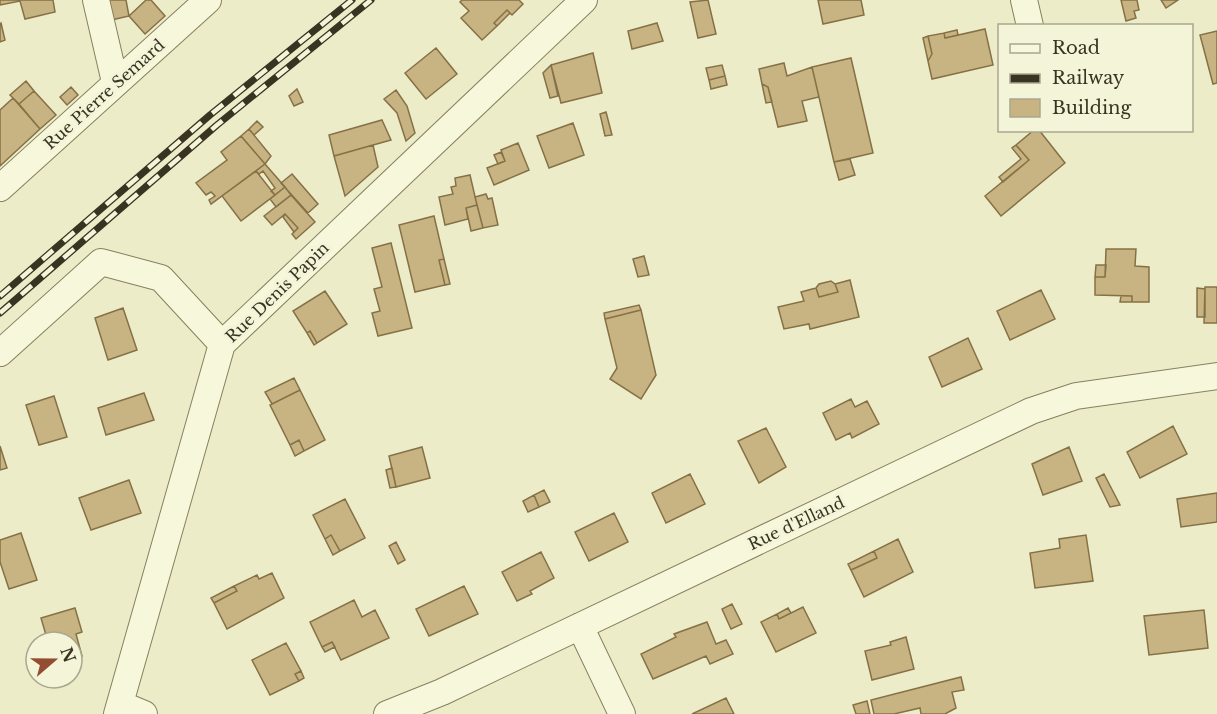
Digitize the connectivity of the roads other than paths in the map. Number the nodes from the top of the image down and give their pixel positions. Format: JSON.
{"nodes":[{"id":1,"x":96,"y":0,"type":"edge"},
{"id":2,"x":208,"y":0,"type":"edge"},
{"id":3,"x":584,"y":0,"type":"edge"},
{"id":4,"x":1024,"y":0,"type":"edge"},
{"id":5,"x":1030,"y":24,"type":"edge"},
{"id":6,"x":115,"y":82,"type":"junction"},
{"id":7,"x":0,"y":188,"type":"edge"},
{"id":8,"x":222,"y":344,"type":"junction"},
{"id":9,"x":0,"y":353,"type":"edge"},
{"id":10,"x":1217,"y":376,"type":"edge"},
{"id":11,"x":580,"y":626,"type":"junction"},
{"id":12,"x":119,"y":709,"type":"edge"},
{"id":13,"x":144,"y":714,"type":"edge"},
{"id":14,"x":387,"y":714,"type":"edge"},
{"id":15,"x":622,"y":714,"type":"edge"}],
"edges":[{"from":1,"to":6,"type":"street"},
{"from":2,"to":6,"type":"street","name":"Rue Pierre Semard"},
{"from":3,"to":8,"type":"street","name":"Rue Denis Papin"},
{"from":4,"to":5,"type":"street"},
{"from":6,"to":7,"type":"street","name":"Rue Pierre Semard"},
{"from":8,"to":9,"type":"street"},
{"from":8,"to":12,"type":"street","name":"Rue Denis Papin"},
{"from":10,"to":11,"type":"street","name":"Rue d'Elland"},
{"from":11,"to":14,"type":"street","name":"Rue d'Elland"},
{"from":11,"to":15,"type":"street"},
{"from":12,"to":13,"type":"street"}]}
